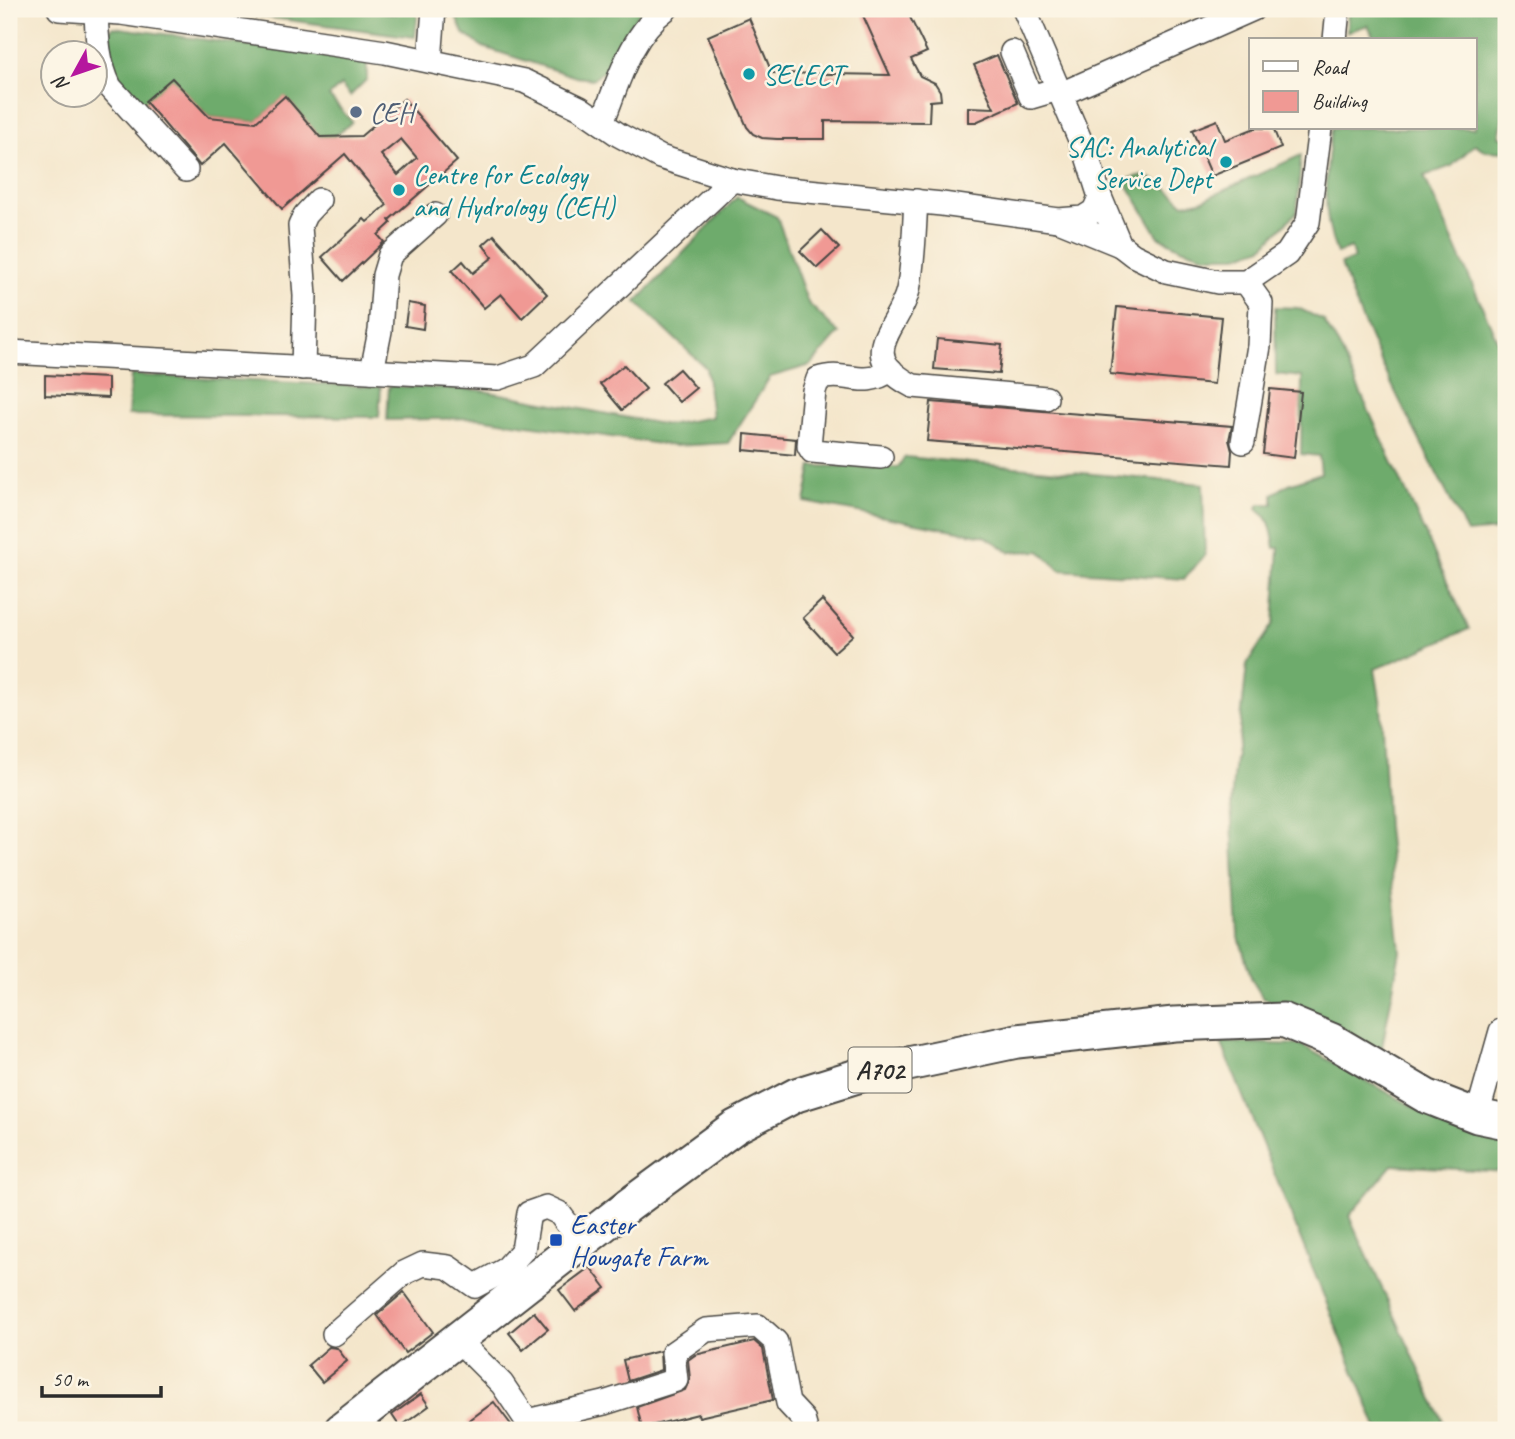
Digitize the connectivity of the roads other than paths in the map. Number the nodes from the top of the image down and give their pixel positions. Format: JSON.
{"nodes":[{"id":1,"x":59,"y":9,"type":"edge"},
{"id":2,"x":434,"y":9,"type":"edge"},
{"id":3,"x":667,"y":9,"type":"edge"},
{"id":4,"x":1024,"y":9,"type":"edge"},
{"id":5,"x":1253,"y":9,"type":"edge"},
{"id":6,"x":1338,"y":9,"type":"edge"},
{"id":7,"x":96,"y":12,"type":"junction"},
{"id":8,"x":1335,"y":38,"type":"edge"},
{"id":9,"x":1012,"y":52,"type":"dead end"},
{"id":10,"x":430,"y":61,"type":"junction"},
{"id":11,"x":1059,"y":92,"type":"junction"},
{"id":12,"x":602,"y":123,"type":"junction"},
{"id":13,"x":1320,"y":130,"type":"edge"},
{"id":14,"x":186,"y":170,"type":"dead end"},
{"id":15,"x":732,"y":180,"type":"junction"},
{"id":16,"x":1100,"y":197,"type":"junction"},
{"id":17,"x":319,"y":200,"type":"dead end"},
{"id":18,"x":916,"y":201,"type":"junction"},
{"id":19,"x":435,"y":215,"type":"dead end"},
{"id":20,"x":1058,"y":220,"type":"junction"},
{"id":21,"x":1120,"y":245,"type":"junction"},
{"id":22,"x":1246,"y":282,"type":"junction"},
{"id":23,"x":9,"y":352,"type":"edge"},
{"id":24,"x":303,"y":368,"type":"junction"},
{"id":25,"x":891,"y":370,"type":"junction"},
{"id":26,"x":372,"y":372,"type":"junction"},
{"id":27,"x":1046,"y":398,"type":"dead end"},
{"id":28,"x":1243,"y":442,"type":"dead end"},
{"id":29,"x":881,"y":457,"type":"dead end"},
{"id":30,"x":1501,"y":1031,"type":"dead end"},
{"id":31,"x":1492,"y":1119,"type":"edge"},
{"id":32,"x":581,"y":1242,"type":"junction"},
{"id":33,"x":334,"y":1334,"type":"dead end"},
{"id":34,"x":457,"y":1339,"type":"junction"},
{"id":35,"x":341,"y":1430,"type":"edge"},
{"id":36,"x":806,"y":1430,"type":"edge"}],
"edges":[{"from":1,"to":7,"type":"lane"},
{"from":2,"to":10,"type":"lane"},
{"from":3,"to":12,"type":"lane"},
{"from":4,"to":11,"type":"lane"},
{"from":5,"to":11,"type":"lane"},
{"from":6,"to":8,"type":"lane"},
{"from":7,"to":10,"type":"lane"},
{"from":7,"to":14,"type":"lane"},
{"from":9,"to":11,"type":"lane"},
{"from":10,"to":12,"type":"lane"},
{"from":11,"to":16,"type":"lane"},
{"from":12,"to":15,"type":"lane"},
{"from":13,"to":22,"type":"lane"},
{"from":15,"to":18,"type":"lane"},
{"from":15,"to":26,"type":"lane"},
{"from":16,"to":20,"type":"lane"},
{"from":16,"to":21,"type":"lane"},
{"from":17,"to":24,"type":"lane"},
{"from":18,"to":20,"type":"lane"},
{"from":18,"to":25,"type":"lane"},
{"from":19,"to":26,"type":"lane"},
{"from":20,"to":21,"type":"lane"},
{"from":21,"to":22,"type":"lane"},
{"from":22,"to":28,"type":"lane"},
{"from":23,"to":24,"type":"lane"},
{"from":24,"to":26,"type":"lane"},
{"from":25,"to":27,"type":"lane"},
{"from":25,"to":29,"type":"lane"},
{"from":30,"to":31,"type":"lane"},
{"from":31,"to":32,"type":"highway","number":"A702"},
{"from":32,"to":33,"type":"lane"},
{"from":32,"to":34,"type":"highway","number":"A702"},
{"from":34,"to":35,"type":"highway","number":"A702"},
{"from":34,"to":36,"type":"lane"}]}
